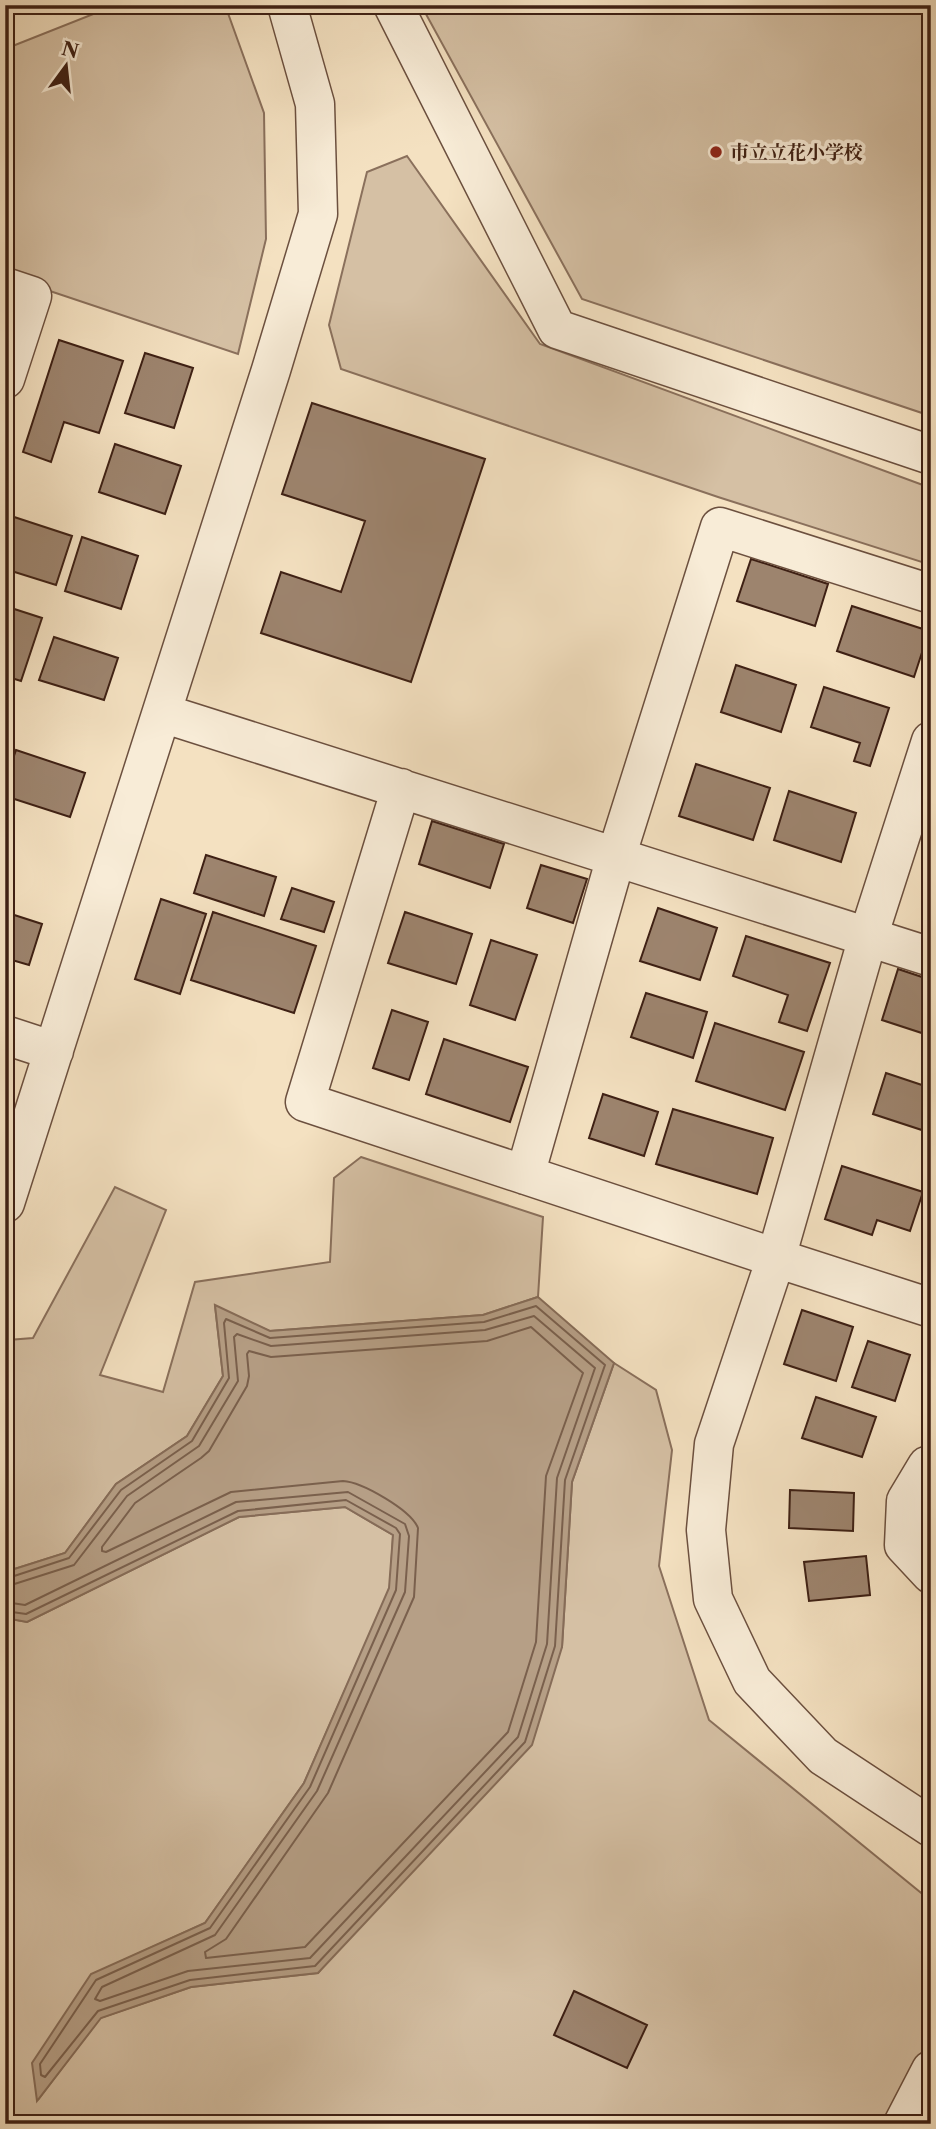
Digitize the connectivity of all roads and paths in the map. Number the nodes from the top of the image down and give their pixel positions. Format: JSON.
{"nodes":[{"id":1,"x":287,"y":5,"type":"edge"},
{"id":2,"x":393,"y":5,"type":"edge"},
{"id":3,"x":5,"y":288,"type":"edge"},
{"id":4,"x":5,"y":379,"type":"edge"},
{"id":5,"x":931,"y":455,"type":"edge"},
{"id":6,"x":931,"y":594,"type":"edge"},
{"id":7,"x":162,"y":713,"type":"junction"},
{"id":8,"x":931,"y":741,"type":"edge"},
{"id":9,"x":401,"y":788,"type":"junction"},
{"id":10,"x":615,"y":857,"type":"junction"},
{"id":11,"x":868,"y":937,"type":"junction"},
{"id":12,"x":931,"y":957,"type":"edge"},
{"id":13,"x":5,"y":1035,"type":"edge"},
{"id":14,"x":54,"y":1051,"type":"junction"},
{"id":15,"x":525,"y":1175,"type":"junction"},
{"id":16,"x":5,"y":1203,"type":"edge"},
{"id":17,"x":776,"y":1258,"type":"junction"},
{"id":18,"x":931,"y":1308,"type":"edge"},
{"id":19,"x":931,"y":1466,"type":"edge"},
{"id":20,"x":931,"y":1574,"type":"edge"},
{"id":21,"x":931,"y":1827,"type":"edge"},
{"id":22,"x":931,"y":2070,"type":"edge"},
{"id":23,"x":904,"y":2124,"type":"edge"}],
"edges":[{"from":1,"to":7,"type":"street"},
{"from":2,"to":5,"type":"street"},
{"from":3,"to":4,"type":"street"},
{"from":6,"to":10,"type":"street"},
{"from":7,"to":9,"type":"street"},
{"from":7,"to":14,"type":"street"},
{"from":8,"to":11,"type":"street"},
{"from":9,"to":10,"type":"street"},
{"from":9,"to":15,"type":"street"},
{"from":10,"to":11,"type":"street"},
{"from":10,"to":15,"type":"street"},
{"from":11,"to":12,"type":"street"},
{"from":11,"to":17,"type":"street"},
{"from":13,"to":14,"type":"street"},
{"from":14,"to":16,"type":"street"},
{"from":15,"to":17,"type":"street"},
{"from":17,"to":18,"type":"street"},
{"from":17,"to":21,"type":"street"},
{"from":19,"to":20,"type":"street"},
{"from":22,"to":23,"type":"street"}]}
